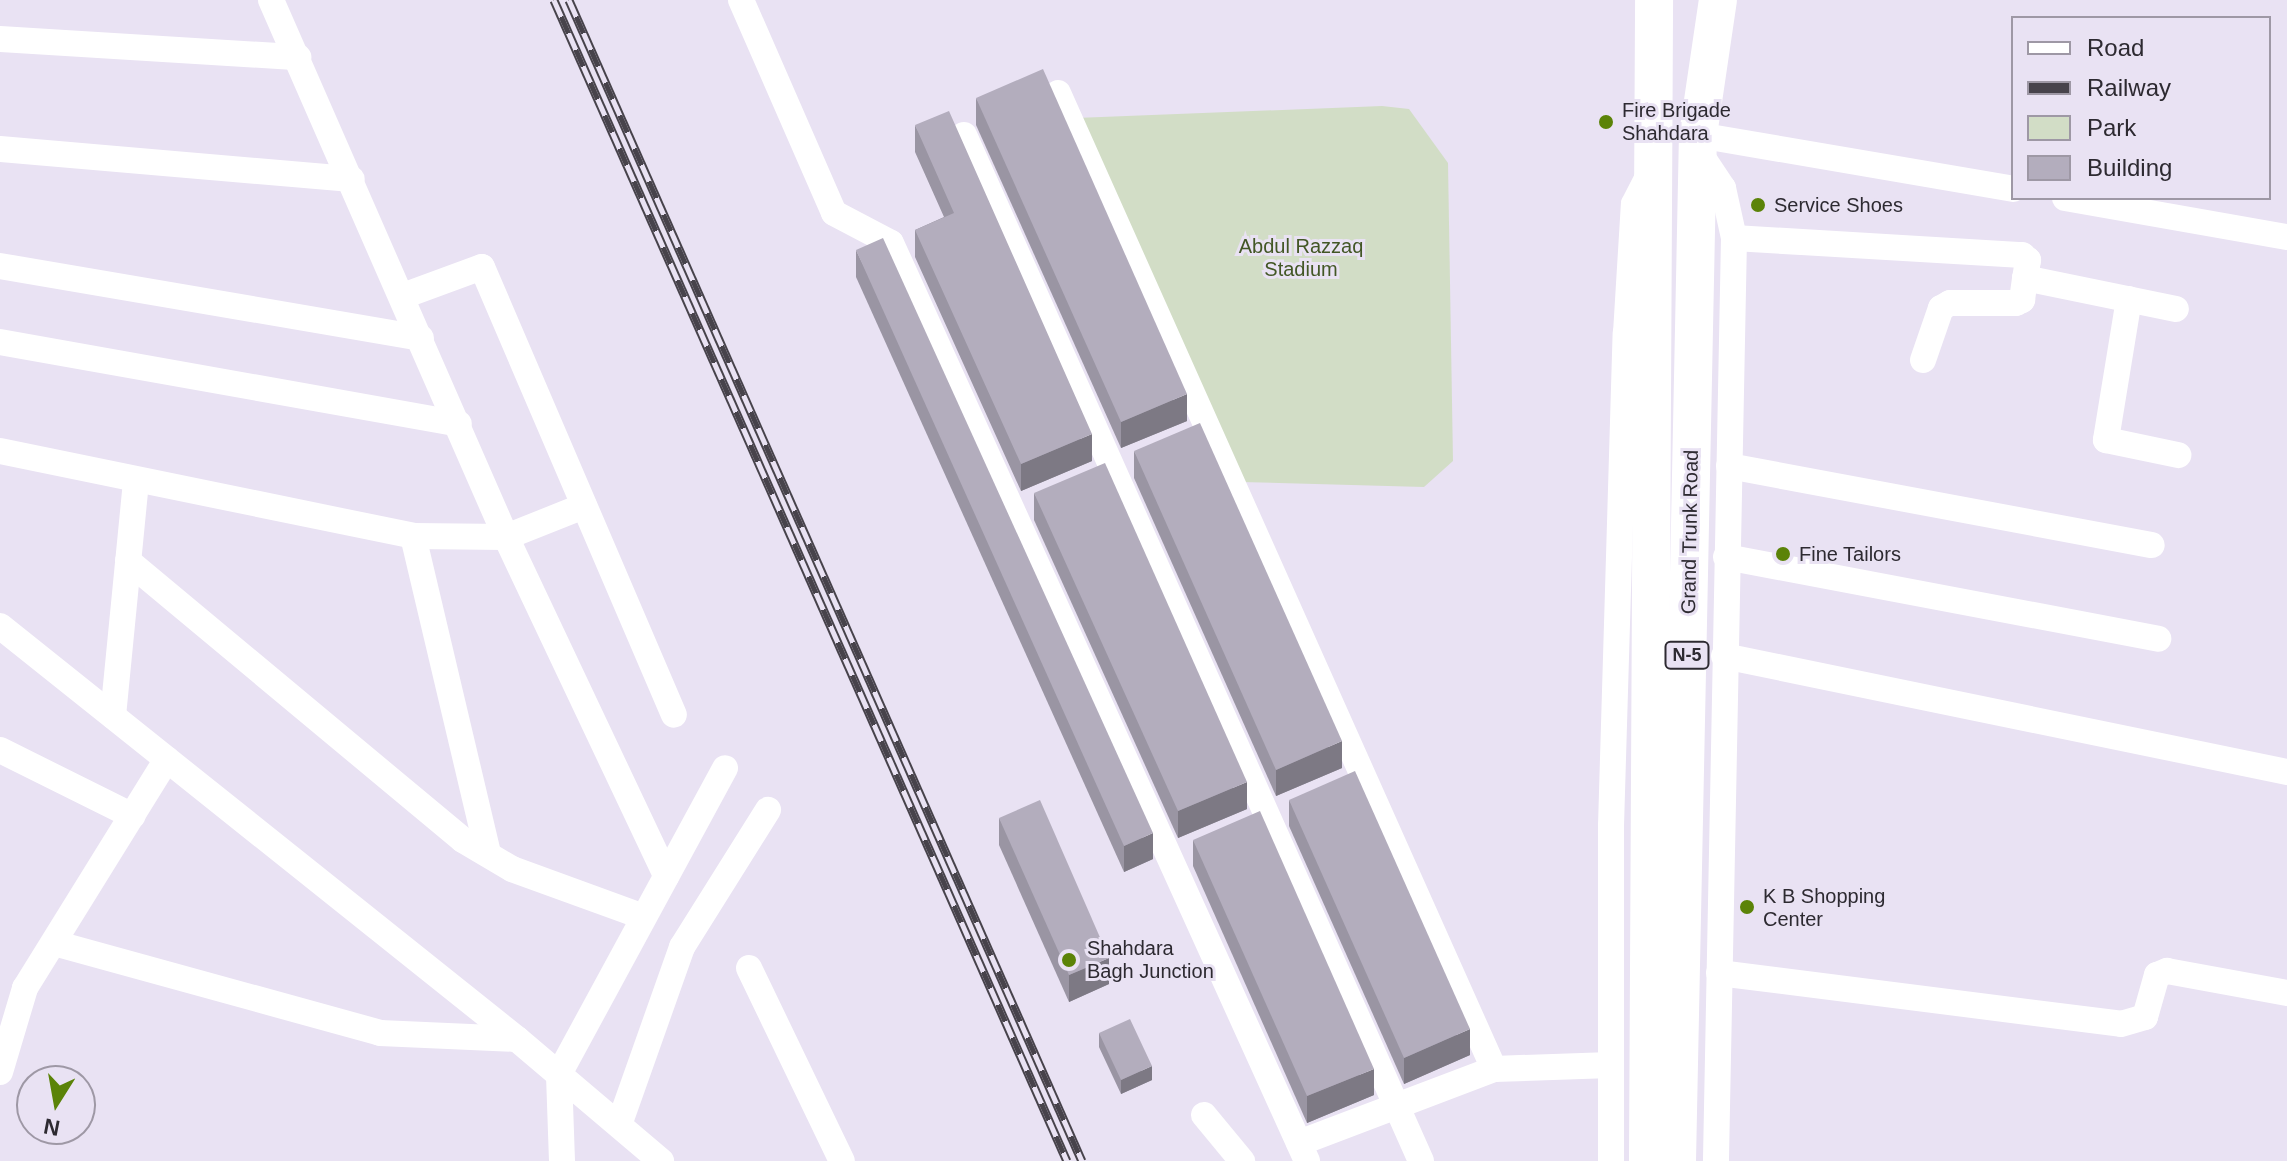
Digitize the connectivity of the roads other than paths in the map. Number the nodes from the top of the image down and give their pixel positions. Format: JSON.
{"nodes":[{"id":1,"x":271,"y":0,"type":"edge"},
{"id":2,"x":741,"y":0,"type":"edge"},
{"id":3,"x":1654,"y":0,"type":"edge"},
{"id":4,"x":1718,"y":0,"type":"edge"},
{"id":5,"x":0,"y":39,"type":"edge"},
{"id":6,"x":298,"y":57,"type":"junction"},
{"id":7,"x":1058,"y":93,"type":"edge"},
{"id":8,"x":964,"y":135,"type":"dead end"},
{"id":9,"x":1697,"y":142,"type":"junction"},
{"id":10,"x":0,"y":149,"type":"edge"},
{"id":11,"x":1655,"y":168,"type":"junction"},
{"id":12,"x":352,"y":179,"type":"junction"},
{"id":13,"x":2011,"y":189,"type":"edge"},
{"id":14,"x":2076,"y":200,"type":"edge"},
{"id":15,"x":2287,"y":237,"type":"edge"},
{"id":16,"x":1734,"y":238,"type":"junction"},
{"id":17,"x":0,"y":266,"type":"edge"},
{"id":18,"x":2025,"y":278,"type":"junction"},
{"id":19,"x":403,"y":296,"type":"junction"},
{"id":20,"x":2129,"y":299,"type":"junction"},
{"id":21,"x":2176,"y":309,"type":"dead end"},
{"id":22,"x":421,"y":338,"type":"junction"},
{"id":23,"x":0,"y":342,"type":"edge"},
{"id":24,"x":1923,"y":360,"type":"dead end"},
{"id":25,"x":459,"y":424,"type":"junction"},
{"id":26,"x":1208,"y":429,"type":"junction"},
{"id":27,"x":1181,"y":440,"type":"edge"},
{"id":28,"x":0,"y":451,"type":"edge"},
{"id":29,"x":2178,"y":455,"type":"dead end"},
{"id":30,"x":1140,"y":457,"type":"edge"},
{"id":31,"x":1729,"y":466,"type":"junction"},
{"id":32,"x":1113,"y":469,"type":"junction"},
{"id":33,"x":136,"y":480,"type":"junction"},
{"id":34,"x":1085,"y":480,"type":"edge"},
{"id":35,"x":1044,"y":498,"type":"edge"},
{"id":36,"x":584,"y":506,"type":"junction"},
{"id":37,"x":1016,"y":510,"type":"junction"},
{"id":38,"x":413,"y":536,"type":"junction"},
{"id":39,"x":506,"y":537,"type":"junction"},
{"id":40,"x":2152,"y":545,"type":"dead end"},
{"id":41,"x":1726,"y":557,"type":"junction"},
{"id":42,"x":128,"y":561,"type":"junction"},
{"id":43,"x":0,"y":626,"type":"edge"},
{"id":44,"x":2158,"y":639,"type":"dead end"},
{"id":45,"x":1724,"y":656,"type":"junction"},
{"id":46,"x":674,"y":715,"type":"dead end"},
{"id":47,"x":113,"y":716,"type":"junction"},
{"id":48,"x":0,"y":750,"type":"edge"},
{"id":49,"x":167,"y":759,"type":"junction"},
{"id":50,"x":725,"y":768,"type":"dead end"},
{"id":51,"x":2287,"y":772,"type":"edge"},
{"id":52,"x":1363,"y":777,"type":"junction"},
{"id":53,"x":1336,"y":788,"type":"edge"},
{"id":54,"x":1295,"y":806,"type":"edge"},
{"id":55,"x":768,"y":810,"type":"dead end"},
{"id":56,"x":133,"y":816,"type":"junction"},
{"id":57,"x":1268,"y":817,"type":"junction"},
{"id":58,"x":1240,"y":829,"type":"edge"},
{"id":59,"x":1199,"y":846,"type":"edge"},
{"id":60,"x":488,"y":854,"type":"junction"},
{"id":61,"x":1171,"y":858,"type":"junction"},
{"id":62,"x":666,"y":876,"type":"junction"},
{"id":63,"x":644,"y":917,"type":"junction"},
{"id":64,"x":54,"y":943,"type":"junction"},
{"id":65,"x":749,"y":968,"type":"dead end"},
{"id":66,"x":1719,"y":973,"type":"junction"},
{"id":67,"x":2287,"y":993,"type":"edge"},
{"id":68,"x":517,"y":1039,"type":"junction"},
{"id":69,"x":1611,"y":1065,"type":"junction"},
{"id":70,"x":1494,"y":1069,"type":"junction"},
{"id":71,"x":0,"y":1072,"type":"edge"},
{"id":72,"x":559,"y":1074,"type":"junction"},
{"id":73,"x":1397,"y":1106,"type":"junction"},
{"id":74,"x":1204,"y":1115,"type":"dead end"},
{"id":75,"x":619,"y":1125,"type":"junction"},
{"id":76,"x":1303,"y":1152,"type":"edge"},
{"id":77,"x":562,"y":1161,"type":"edge"},
{"id":78,"x":661,"y":1161,"type":"edge"},
{"id":79,"x":842,"y":1161,"type":"edge"},
{"id":80,"x":1242,"y":1161,"type":"edge"},
{"id":81,"x":1421,"y":1161,"type":"edge"},
{"id":82,"x":1611,"y":1161,"type":"edge"},
{"id":83,"x":1648,"y":1161,"type":"edge"},
{"id":84,"x":1677,"y":1161,"type":"edge"},
{"id":85,"x":1716,"y":1161,"type":"edge"}],
"edges":[{"from":1,"to":6,"type":"street"},
{"from":2,"to":37,"type":"street"},
{"from":3,"to":11,"type":"highway","name":"Grand Trunk Road","number":"N-5"},
{"from":4,"to":9,"type":"highway","name":"Grand Trunk Road","number":"N-5"},
{"from":5,"to":6,"type":"street"},
{"from":6,"to":12,"type":"street"},
{"from":7,"to":26,"type":"street"},
{"from":8,"to":32,"type":"street"},
{"from":9,"to":13,"type":"street"},
{"from":9,"to":16,"type":"street"},
{"from":9,"to":84,"type":"highway","name":"Grand Trunk Road","number":"N-5"},
{"from":10,"to":12,"type":"street"},
{"from":11,"to":69,"type":"street"},
{"from":11,"to":83,"type":"highway","name":"Grand Trunk Road","number":"N-5"},
{"from":12,"to":19,"type":"street"},
{"from":14,"to":15,"type":"street"},
{"from":16,"to":18,"type":"street"},
{"from":16,"to":31,"type":"street"},
{"from":17,"to":22,"type":"street"},
{"from":18,"to":20,"type":"street"},
{"from":18,"to":24,"type":"street"},
{"from":19,"to":22,"type":"street"},
{"from":19,"to":36,"type":"street"},
{"from":20,"to":21,"type":"street"},
{"from":20,"to":29,"type":"street"},
{"from":22,"to":25,"type":"street"},
{"from":23,"to":25,"type":"street"},
{"from":25,"to":39,"type":"street"},
{"from":26,"to":27,"type":"street"},
{"from":26,"to":52,"type":"street"},
{"from":28,"to":33,"type":"street"},
{"from":30,"to":32,"type":"street"},
{"from":31,"to":40,"type":"street"},
{"from":31,"to":41,"type":"street"},
{"from":32,"to":34,"type":"street"},
{"from":32,"to":57,"type":"street"},
{"from":33,"to":38,"type":"street"},
{"from":33,"to":42,"type":"street"},
{"from":35,"to":37,"type":"street"},
{"from":36,"to":39,"type":"street"},
{"from":36,"to":46,"type":"street"},
{"from":37,"to":61,"type":"street"},
{"from":38,"to":39,"type":"street"},
{"from":38,"to":60,"type":"street"},
{"from":39,"to":62,"type":"street"},
{"from":41,"to":44,"type":"street"},
{"from":41,"to":45,"type":"street"},
{"from":42,"to":47,"type":"street"},
{"from":42,"to":60,"type":"street"},
{"from":43,"to":47,"type":"street"},
{"from":45,"to":51,"type":"street"},
{"from":45,"to":66,"type":"street"},
{"from":47,"to":49,"type":"street"},
{"from":48,"to":56,"type":"street"},
{"from":49,"to":56,"type":"street"},
{"from":49,"to":68,"type":"street"},
{"from":50,"to":62,"type":"street"},
{"from":52,"to":53,"type":"street"},
{"from":52,"to":70,"type":"street"},
{"from":54,"to":57,"type":"street"},
{"from":55,"to":75,"type":"street"},
{"from":56,"to":64,"type":"street"},
{"from":57,"to":58,"type":"street"},
{"from":57,"to":73,"type":"street"},
{"from":59,"to":61,"type":"street"},
{"from":60,"to":63,"type":"street"},
{"from":61,"to":76,"type":"street"},
{"from":62,"to":63,"type":"street"},
{"from":63,"to":72,"type":"street"},
{"from":64,"to":68,"type":"street"},
{"from":64,"to":71,"type":"street"},
{"from":65,"to":79,"type":"street"},
{"from":66,"to":67,"type":"street"},
{"from":66,"to":85,"type":"street"},
{"from":68,"to":72,"type":"street"},
{"from":69,"to":70,"type":"street"},
{"from":69,"to":82,"type":"street"},
{"from":70,"to":73,"type":"street"},
{"from":72,"to":75,"type":"street"},
{"from":72,"to":77,"type":"street"},
{"from":73,"to":76,"type":"street"},
{"from":73,"to":81,"type":"street"},
{"from":74,"to":80,"type":"street"},
{"from":75,"to":78,"type":"street"}]}
